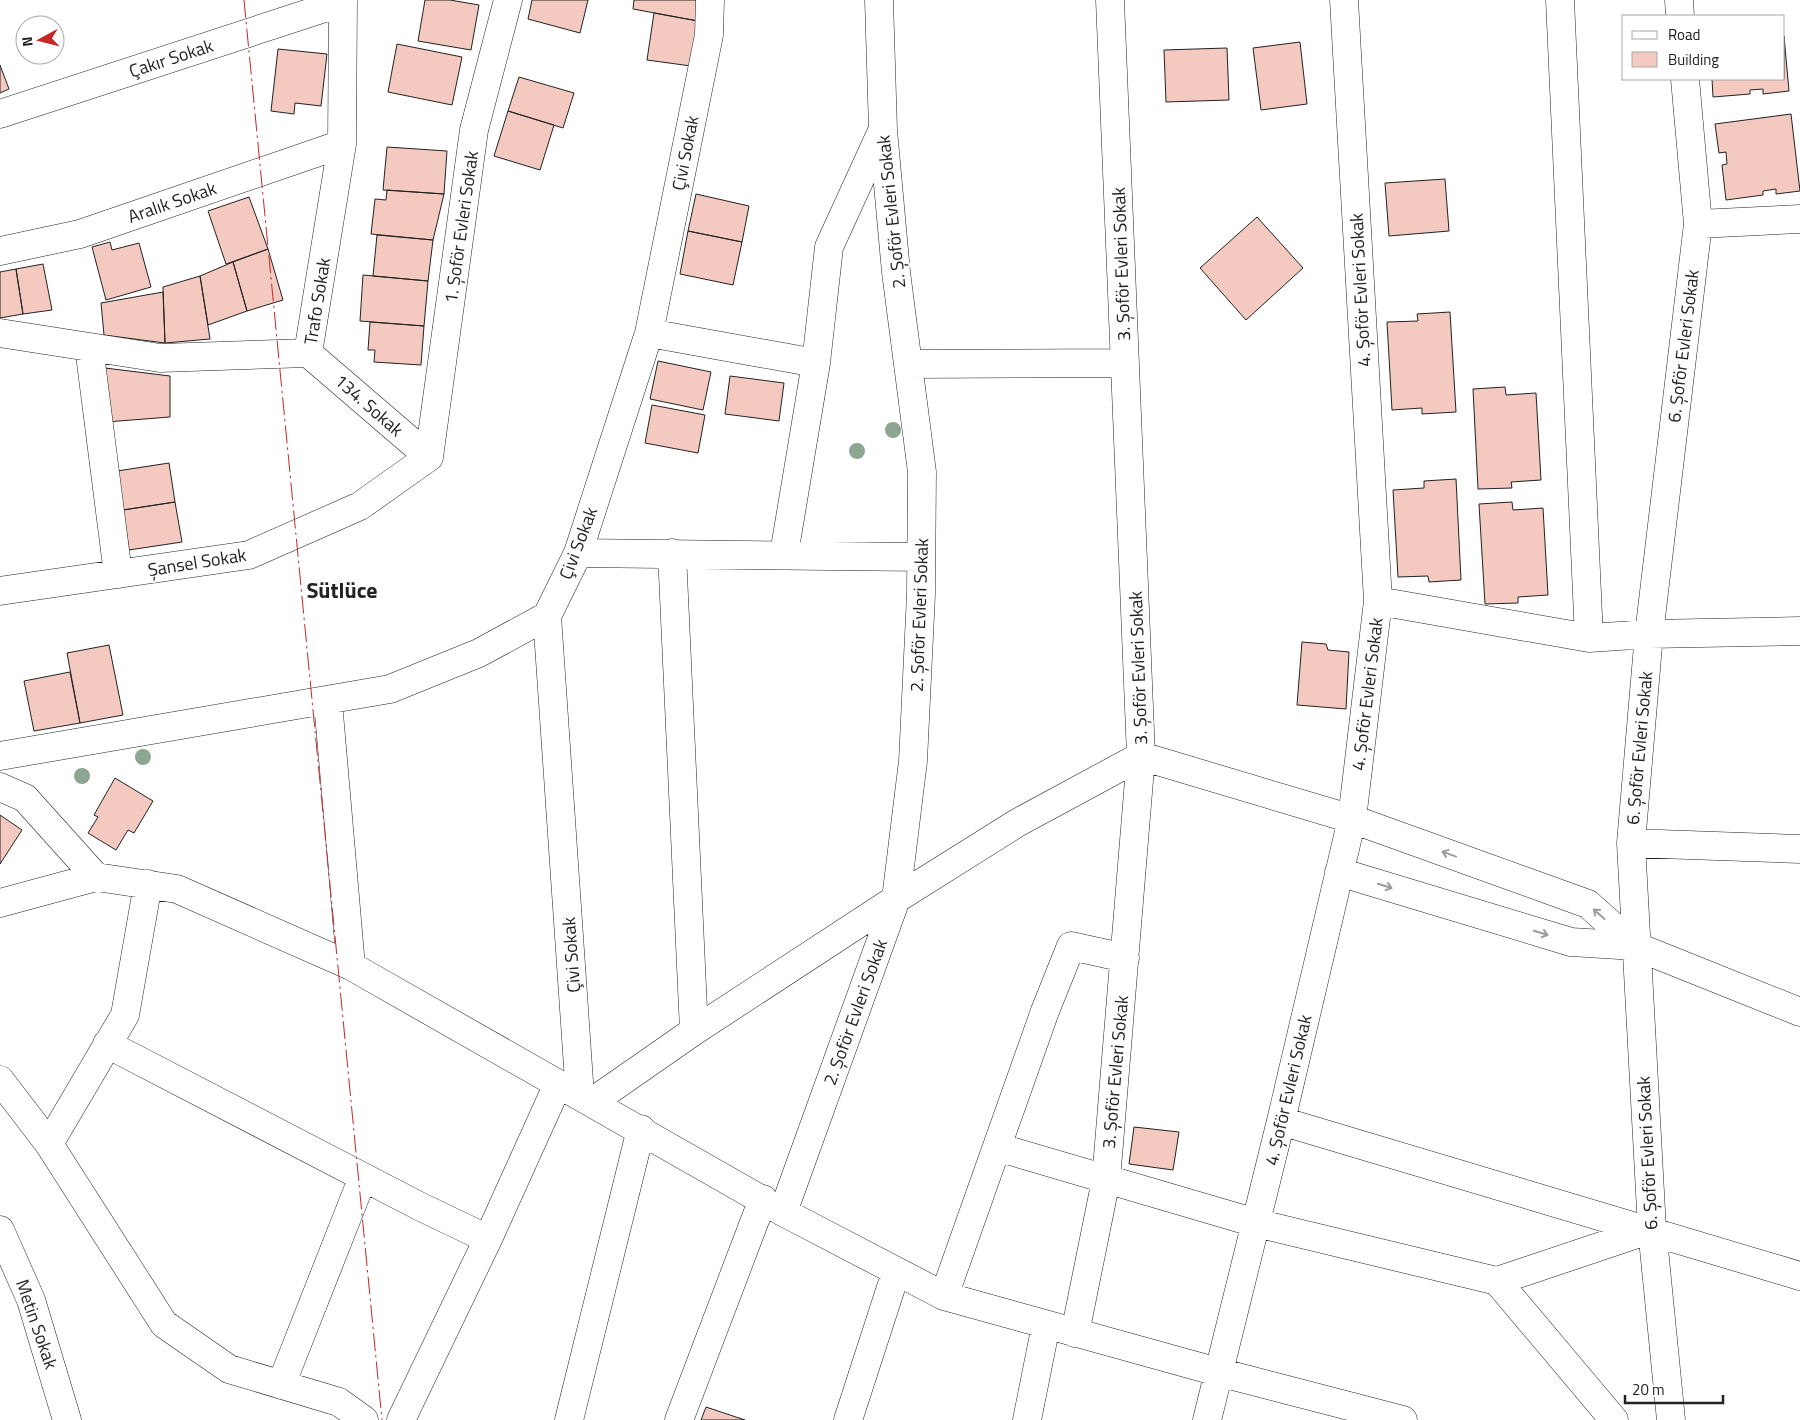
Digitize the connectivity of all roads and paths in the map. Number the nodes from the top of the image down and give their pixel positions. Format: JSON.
{"nodes":[{"id":1,"x":508,"y":0,"type":"edge"},
{"id":2,"x":710,"y":0,"type":"edge"},
{"id":3,"x":879,"y":0,"type":"edge"},
{"id":4,"x":1110,"y":0,"type":"edge"},
{"id":5,"x":1344,"y":0,"type":"edge"},
{"id":6,"x":1560,"y":0,"type":"edge"},
{"id":7,"x":1679,"y":0,"type":"edge"},
{"id":8,"x":343,"y":1,"type":"edge"},
{"id":9,"x":1680,"y":15,"type":"edge"},
{"id":10,"x":1685,"y":80,"type":"edge"},
{"id":11,"x":0,"y":114,"type":"edge"},
{"id":12,"x":883,"y":130,"type":"junction"},
{"id":13,"x":342,"y":144,"type":"junction"},
{"id":14,"x":1800,"y":219,"type":"edge"},
{"id":15,"x":1698,"y":224,"type":"junction"},
{"id":16,"x":0,"y":251,"type":"edge"},
{"id":17,"x":0,"y":333,"type":"edge"},
{"id":18,"x":649,"y":333,"type":"junction"},
{"id":19,"x":89,"y":347,"type":"junction"},
{"id":20,"x":308,"y":353,"type":"junction"},
{"id":21,"x":816,"y":363,"type":"junction"},
{"id":22,"x":1126,"y":363,"type":"junction"},
{"id":23,"x":908,"y":364,"type":"junction"},
{"id":24,"x":429,"y":457,"type":"junction"},
{"id":25,"x":578,"y":553,"type":"junction"},
{"id":26,"x":672,"y":553,"type":"junction"},
{"id":27,"x":784,"y":554,"type":"junction"},
{"id":28,"x":922,"y":557,"type":"junction"},
{"id":29,"x":118,"y":574,"type":"junction"},
{"id":30,"x":0,"y":591,"type":"edge"},
{"id":31,"x":1378,"y":601,"type":"junction"},
{"id":32,"x":547,"y":616,"type":"junction"},
{"id":33,"x":1800,"y":631,"type":"edge"},
{"id":34,"x":1649,"y":634,"type":"junction"},
{"id":35,"x":1589,"y":638,"type":"junction"},
{"id":36,"x":328,"y":702,"type":"junction"},
{"id":37,"x":0,"y":756,"type":"edge"},
{"id":38,"x":1141,"y":756,"type":"junction"},
{"id":39,"x":0,"y":787,"type":"edge"},
{"id":40,"x":1352,"y":819,"type":"junction"},
{"id":41,"x":1631,"y":843,"type":"junction"},
{"id":42,"x":1800,"y":849,"type":"edge"},
{"id":43,"x":1339,"y":872,"type":"junction"},
{"id":44,"x":96,"y":877,"type":"junction"},
{"id":45,"x":148,"y":884,"type":"junction"},
{"id":46,"x":896,"y":899,"type":"junction"},
{"id":47,"x":0,"y":904,"type":"edge"},
{"id":48,"x":1635,"y":946,"type":"junction"},
{"id":49,"x":1125,"y":958,"type":"junction"},
{"id":50,"x":351,"y":966,"type":"junction"},
{"id":51,"x":1800,"y":1012,"type":"edge"},
{"id":52,"x":694,"y":1031,"type":"junction"},
{"id":53,"x":107,"y":1044,"type":"junction"},
{"id":54,"x":0,"y":1080,"type":"edge"},
{"id":55,"x":577,"y":1094,"type":"junction"},
{"id":56,"x":1281,"y":1121,"type":"junction"},
{"id":57,"x":641,"y":1129,"type":"junction"},
{"id":58,"x":49,"y":1144,"type":"junction"},
{"id":59,"x":997,"y":1147,"type":"junction"},
{"id":60,"x":363,"y":1177,"type":"junction"},
{"id":61,"x":1106,"y":1180,"type":"junction"},
{"id":62,"x":773,"y":1206,"type":"junction"},
{"id":63,"x":1256,"y":1224,"type":"junction"},
{"id":64,"x":0,"y":1230,"type":"edge"},
{"id":65,"x":1652,"y":1230,"type":"junction"},
{"id":66,"x":488,"y":1239,"type":"junction"},
{"id":67,"x":896,"y":1272,"type":"junction"},
{"id":68,"x":1800,"y":1276,"type":"edge"},
{"id":69,"x":1497,"y":1281,"type":"junction"},
{"id":70,"x":944,"y":1296,"type":"junction"},
{"id":71,"x":1046,"y":1325,"type":"junction"},
{"id":72,"x":1075,"y":1333,"type":"junction"},
{"id":73,"x":1218,"y":1372,"type":"junction"},
{"id":74,"x":281,"y":1385,"type":"junction"},
{"id":75,"x":1321,"y":1410,"type":"edge"},
{"id":76,"x":338,"y":1411,"type":"edge"},
{"id":77,"x":66,"y":1420,"type":"edge"},
{"id":78,"x":364,"y":1420,"type":"edge"},
{"id":79,"x":401,"y":1420,"type":"edge"},
{"id":80,"x":569,"y":1420,"type":"edge"},
{"id":81,"x":680,"y":1420,"type":"edge"},
{"id":82,"x":848,"y":1420,"type":"edge"},
{"id":83,"x":1027,"y":1420,"type":"edge"},
{"id":84,"x":1207,"y":1420,"type":"edge"},
{"id":85,"x":1403,"y":1420,"type":"edge"},
{"id":86,"x":1614,"y":1420,"type":"edge"},
{"id":87,"x":1671,"y":1420,"type":"edge"}],
"edges":[{"from":1,"to":24,"type":"street","name":"1. Şoför Evleri Sokak"},
{"from":2,"to":18,"type":"street","name":"Çivi Sokak"},
{"from":3,"to":12,"type":"street","name":"2. Şoför Evleri Sokak"},
{"from":4,"to":22,"type":"street","name":"3. Şoför Evleri Sokak"},
{"from":5,"to":31,"type":"street","name":"4. Şoför Evleri Sokak"},
{"from":6,"to":35,"type":"street"},
{"from":7,"to":9,"type":"street"},
{"from":8,"to":11,"type":"street","name":"Çakır Sokak"},
{"from":8,"to":13,"type":"street","name":"Trafo Sokak"},
{"from":10,"to":15,"type":"street","name":"6. Şoför Evleri Sokak"},
{"from":12,"to":21,"type":"street"},
{"from":12,"to":23,"type":"street","name":"2. Şoför Evleri Sokak"},
{"from":13,"to":16,"type":"street","name":"Aralık Sokak"},
{"from":13,"to":20,"type":"street","name":"Trafo Sokak"},
{"from":14,"to":15,"type":"street"},
{"from":15,"to":34,"type":"street","name":"6. Şoför Evleri Sokak"},
{"from":17,"to":19,"type":"street","name":"Trafo Sokak"},
{"from":18,"to":21,"type":"street"},
{"from":18,"to":25,"type":"street","name":"Çivi Sokak"},
{"from":19,"to":20,"type":"street","name":"Trafo Sokak"},
{"from":19,"to":29,"type":"street"},
{"from":20,"to":24,"type":"street","name":"134. Sokak"},
{"from":21,"to":27,"type":"street"},
{"from":22,"to":23,"type":"street"},
{"from":22,"to":38,"type":"street","name":"3. Şoför Evleri Sokak"},
{"from":23,"to":28,"type":"street","name":"2. Şoför Evleri Sokak"},
{"from":24,"to":29,"type":"street","name":"Şansel Sokak"},
{"from":25,"to":26,"type":"street"},
{"from":25,"to":32,"type":"street","name":"Çivi Sokak"},
{"from":26,"to":27,"type":"street"},
{"from":26,"to":52,"type":"street"},
{"from":27,"to":28,"type":"street"},
{"from":28,"to":46,"type":"street","name":"2. Şoför Evleri Sokak"},
{"from":29,"to":30,"type":"street","name":"Şansel Sokak"},
{"from":31,"to":35,"type":"street"},
{"from":31,"to":40,"type":"street","name":"4. Şoför Evleri Sokak"},
{"from":32,"to":36,"type":"street"},
{"from":32,"to":55,"type":"street","name":"Çivi Sokak"},
{"from":33,"to":34,"type":"street"},
{"from":34,"to":35,"type":"street"},
{"from":34,"to":41,"type":"street","name":"6. Şoför Evleri Sokak"},
{"from":36,"to":37,"type":"street"},
{"from":36,"to":50,"type":"street"},
{"from":38,"to":40,"type":"street"},
{"from":38,"to":46,"type":"street"},
{"from":38,"to":49,"type":"street","name":"3. Şoför Evleri Sokak"},
{"from":39,"to":44,"type":"street"},
{"from":40,"to":43,"type":"street","name":"4. Şoför Evleri Sokak"},
{"from":48,"to":40,"type":"street","one_way":true},
{"from":41,"to":42,"type":"street"},
{"from":41,"to":48,"type":"street","name":"6. Şoför Evleri Sokak"},
{"from":43,"to":48,"type":"street","one_way":true},
{"from":43,"to":56,"type":"street","name":"4. Şoför Evleri Sokak"},
{"from":44,"to":45,"type":"street"},
{"from":44,"to":47,"type":"street"},
{"from":45,"to":50,"type":"street"},
{"from":45,"to":53,"type":"street"},
{"from":46,"to":52,"type":"street"},
{"from":46,"to":62,"type":"street","name":"2. Şoför Evleri Sokak"},
{"from":48,"to":51,"type":"street"},
{"from":48,"to":65,"type":"street","name":"6. Şoför Evleri Sokak"},
{"from":49,"to":59,"type":"street"},
{"from":49,"to":61,"type":"street","name":"3. Şoför Evleri Sokak"},
{"from":50,"to":55,"type":"street"},
{"from":52,"to":55,"type":"street"},
{"from":53,"to":58,"type":"street"},
{"from":53,"to":60,"type":"street"},
{"from":54,"to":58,"type":"street"},
{"from":55,"to":57,"type":"street"},
{"from":55,"to":66,"type":"street"},
{"from":56,"to":63,"type":"street","name":"4. Şoför Evleri Sokak"},
{"from":56,"to":65,"type":"street"},
{"from":57,"to":62,"type":"street"},
{"from":57,"to":80,"type":"street"},
{"from":58,"to":74,"type":"street"},
{"from":59,"to":61,"type":"street"},
{"from":59,"to":70,"type":"street"},
{"from":60,"to":66,"type":"street"},
{"from":60,"to":74,"type":"street"},
{"from":61,"to":63,"type":"street"},
{"from":61,"to":72,"type":"street","name":"3. Şoför Evleri Sokak"},
{"from":62,"to":67,"type":"street"},
{"from":62,"to":81,"type":"street","name":"2. Şoför Evleri Sokak"},
{"from":63,"to":69,"type":"street"},
{"from":63,"to":73,"type":"street","name":"4. Şoför Evleri Sokak"},
{"from":64,"to":77,"type":"street","name":"Metin Sokak"},
{"from":65,"to":68,"type":"street"},
{"from":65,"to":69,"type":"street"},
{"from":65,"to":87,"type":"street","name":"6. Şoför Evleri Sokak"},
{"from":66,"to":79,"type":"street"},
{"from":67,"to":70,"type":"street"},
{"from":67,"to":82,"type":"street"},
{"from":69,"to":86,"type":"street"},
{"from":70,"to":71,"type":"street"},
{"from":71,"to":72,"type":"street"},
{"from":71,"to":83,"type":"street"},
{"from":72,"to":73,"type":"street"},
{"from":73,"to":75,"type":"street"},
{"from":73,"to":84,"type":"street","name":"4. Şoför Evleri Sokak"},
{"from":74,"to":76,"type":"street"},
{"from":75,"to":85,"type":"street"},
{"from":76,"to":78,"type":"street"}]}
